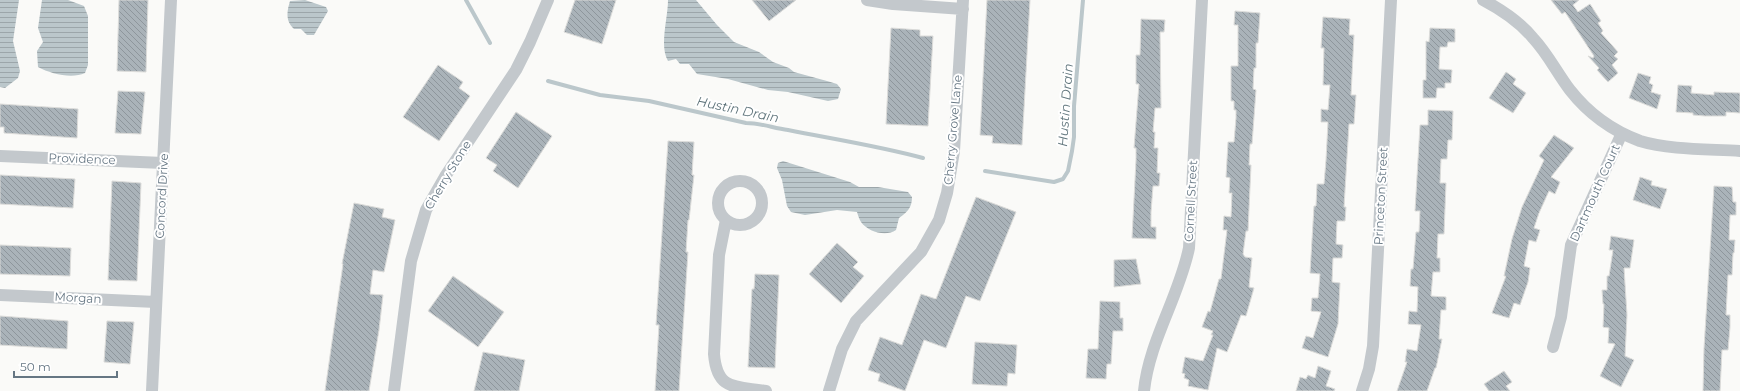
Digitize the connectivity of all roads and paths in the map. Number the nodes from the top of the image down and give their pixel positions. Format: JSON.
{"nodes":[{"id":1,"x":171,"y":0,"type":"edge"},
{"id":2,"x":548,"y":0,"type":"edge"},
{"id":3,"x":867,"y":0,"type":"edge"},
{"id":4,"x":1391,"y":0,"type":"edge"},
{"id":5,"x":1482,"y":0,"type":"edge"},
{"id":6,"x":1200,"y":1,"type":"edge"},
{"id":7,"x":963,"y":4,"type":"edge"},
{"id":8,"x":1622,"y":133,"type":"junction"},
{"id":9,"x":1740,"y":151,"type":"edge"},
{"id":10,"x":0,"y":156,"type":"edge"},
{"id":11,"x":164,"y":163,"type":"junction"},
{"id":12,"x":726,"y":220,"type":"dead end"},
{"id":13,"x":0,"y":295,"type":"edge"},
{"id":14,"x":156,"y":302,"type":"junction"},
{"id":15,"x":1553,"y":347,"type":"dead end"},
{"id":16,"x":152,"y":391,"type":"edge"},
{"id":17,"x":394,"y":391,"type":"edge"},
{"id":18,"x":766,"y":391,"type":"edge"},
{"id":19,"x":829,"y":391,"type":"edge"},
{"id":20,"x":1144,"y":391,"type":"edge"},
{"id":21,"x":1362,"y":391,"type":"edge"}],
"edges":[{"from":1,"to":11,"type":"street","name":"Concord Drive"},
{"from":2,"to":17,"type":"street","name":"Cherry Stone"},
{"from":3,"to":7,"type":"street"},
{"from":4,"to":21,"type":"street","name":"Princeton Street"},
{"from":5,"to":8,"type":"street"},
{"from":6,"to":20,"type":"street","name":"Cornell Street"},
{"from":7,"to":19,"type":"street","name":"Cherry Grove Lane"},
{"from":8,"to":9,"type":"street"},
{"from":8,"to":15,"type":"street","name":"Dartmouth Court"},
{"from":10,"to":11,"type":"street","name":"Providence"},
{"from":11,"to":14,"type":"street","name":"Concord Drive"},
{"from":12,"to":18,"type":"street"},
{"from":13,"to":14,"type":"street","name":"Morgan"},
{"from":14,"to":16,"type":"street","name":"Concord Drive"}]}
